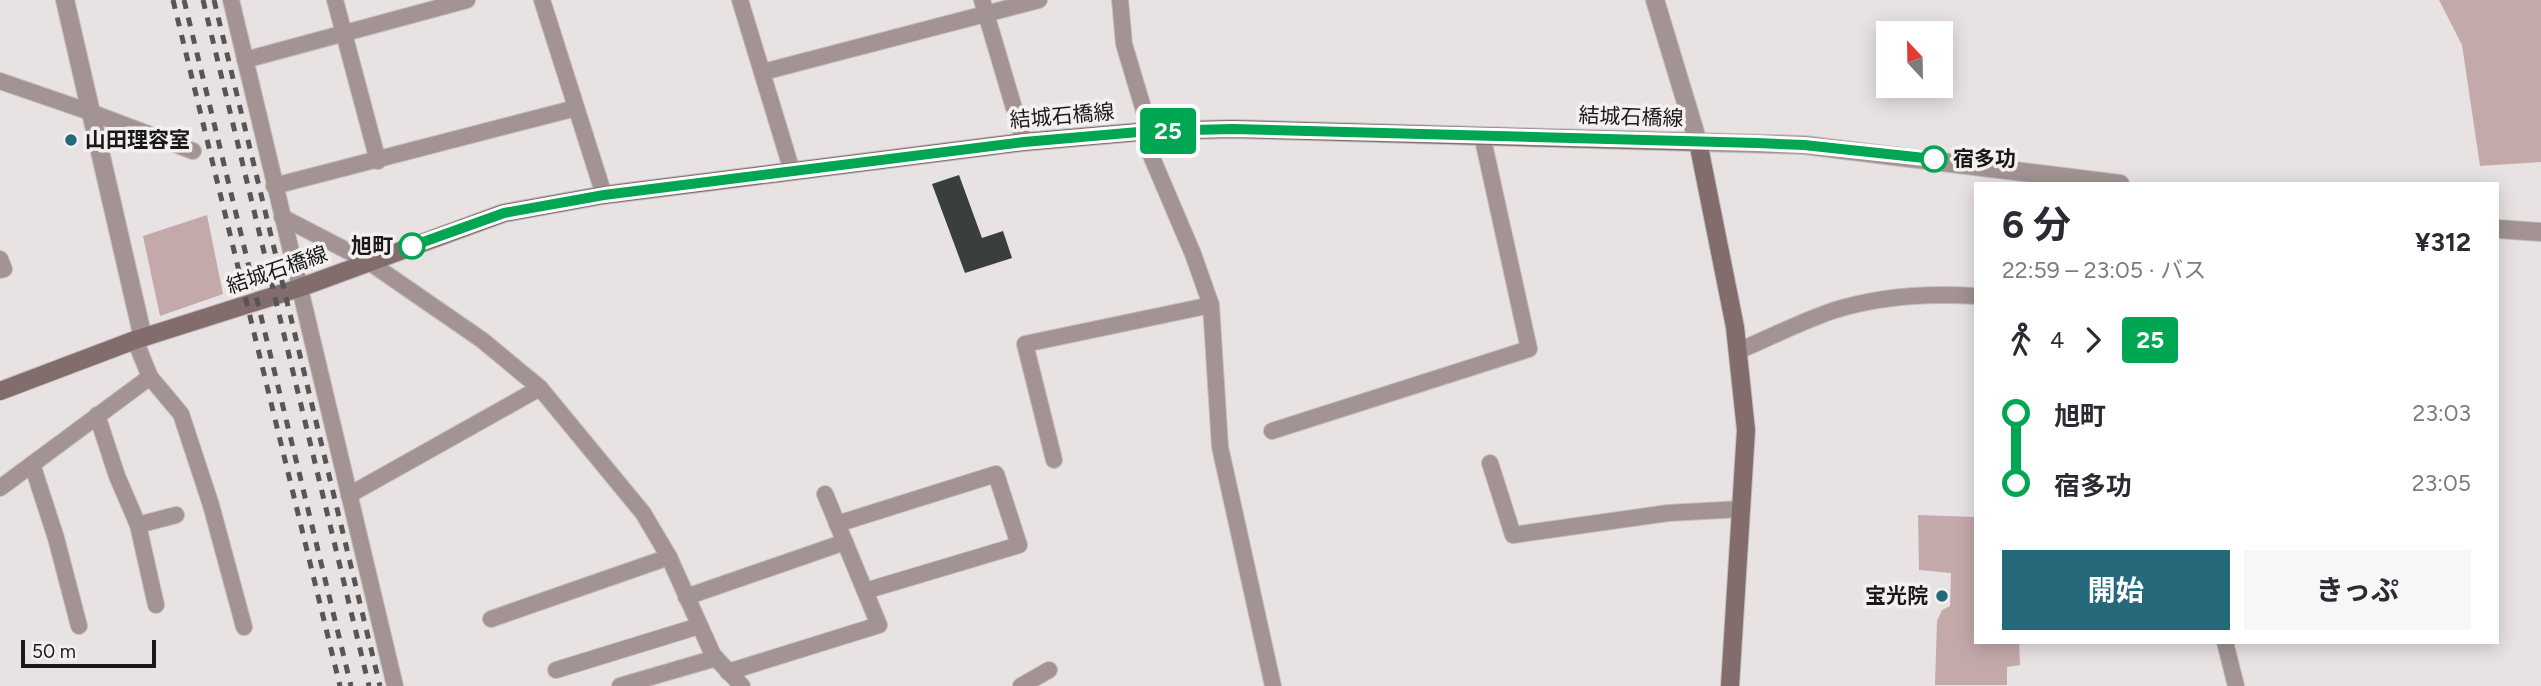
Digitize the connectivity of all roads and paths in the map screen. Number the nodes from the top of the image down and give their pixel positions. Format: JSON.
{"nodes":[{"id":1,"x":65,"y":0,"type":"edge"},
{"id":2,"x":231,"y":0,"type":"edge"},
{"id":3,"x":335,"y":0,"type":"edge"},
{"id":4,"x":467,"y":0,"type":"edge"},
{"id":5,"x":542,"y":0,"type":"edge"},
{"id":6,"x":740,"y":0,"type":"edge"},
{"id":7,"x":1039,"y":0,"type":"edge"},
{"id":8,"x":1120,"y":0,"type":"edge"},
{"id":9,"x":1655,"y":0,"type":"edge"},
{"id":10,"x":984,"y":7,"type":"edge"},
{"id":11,"x":344,"y":34,"type":"junction"},
{"id":12,"x":245,"y":60,"type":"junction"},
{"id":13,"x":763,"y":72,"type":"junction"},
{"id":14,"x":0,"y":81,"type":"edge"},
{"id":15,"x":576,"y":108,"type":"junction"},
{"id":16,"x":90,"y":111,"type":"junction"},
{"id":17,"x":1145,"y":132,"type":"junction"},
{"id":18,"x":1482,"y":135,"type":"junction"},
{"id":19,"x":1024,"y":142,"type":"junction"},
{"id":20,"x":1698,"y":142,"type":"junction"},
{"id":21,"x":193,"y":151,"type":"dead end"},
{"id":22,"x":378,"y":161,"type":"junction"},
{"id":23,"x":792,"y":171,"type":"junction"},
{"id":24,"x":2034,"y":178,"type":"edge"},
{"id":25,"x":2091,"y":182,"type":"edge"},
{"id":26,"x":274,"y":186,"type":"junction"},
{"id":27,"x":604,"y":195,"type":"junction"},
{"id":28,"x":282,"y":217,"type":"junction"},
{"id":29,"x":2499,"y":229,"type":"edge"},
{"id":30,"x":2541,"y":232,"type":"edge"},
{"id":31,"x":0,"y":259,"type":"edge"},
{"id":32,"x":369,"y":262,"type":"junction"},
{"id":33,"x":0,"y":270,"type":"edge"},
{"id":34,"x":299,"y":288,"type":"junction"},
{"id":35,"x":1974,"y":296,"type":"edge"},
{"id":36,"x":1211,"y":305,"type":"junction"},
{"id":37,"x":139,"y":339,"type":"junction"},
{"id":38,"x":1738,"y":351,"type":"junction"},
{"id":39,"x":150,"y":377,"type":"junction"},
{"id":40,"x":540,"y":388,"type":"junction"},
{"id":41,"x":0,"y":391,"type":"edge"},
{"id":42,"x":97,"y":415,"type":"junction"},
{"id":43,"x":1272,"y":431,"type":"dead end"},
{"id":44,"x":1054,"y":460,"type":"dead end"},
{"id":45,"x":1490,"y":463,"type":"dead end"},
{"id":46,"x":32,"y":464,"type":"junction"},
{"id":47,"x":0,"y":488,"type":"edge"},
{"id":48,"x":825,"y":494,"type":"dead end"},
{"id":49,"x":349,"y":495,"type":"junction"},
{"id":50,"x":1742,"y":509,"type":"junction"},
{"id":51,"x":176,"y":514,"type":"dead end"},
{"id":52,"x":837,"y":524,"type":"junction"},
{"id":53,"x":138,"y":525,"type":"junction"},
{"id":54,"x":845,"y":542,"type":"junction"},
{"id":55,"x":668,"y":557,"type":"junction"},
{"id":56,"x":865,"y":591,"type":"junction"},
{"id":57,"x":686,"y":597,"type":"junction"},
{"id":58,"x":156,"y":605,"type":"dead end"},
{"id":59,"x":491,"y":619,"type":"dead end"},
{"id":60,"x":79,"y":626,"type":"dead end"},
{"id":61,"x":699,"y":626,"type":"junction"},
{"id":62,"x":244,"y":627,"type":"dead end"},
{"id":63,"x":2226,"y":644,"type":"edge"},
{"id":64,"x":716,"y":658,"type":"junction"},
{"id":65,"x":555,"y":670,"type":"dead end"},
{"id":66,"x":1049,"y":670,"type":"dead end"},
{"id":67,"x":727,"y":672,"type":"junction"},
{"id":68,"x":395,"y":686,"type":"edge"},
{"id":69,"x":620,"y":686,"type":"edge"},
{"id":70,"x":742,"y":686,"type":"edge"},
{"id":71,"x":1021,"y":686,"type":"edge"},
{"id":72,"x":1272,"y":686,"type":"edge"},
{"id":73,"x":1730,"y":686,"type":"edge"},
{"id":74,"x":2236,"y":686,"type":"edge"}],
"edges":[{"from":1,"to":16,"type":"street"},
{"from":2,"to":12,"type":"street"},
{"from":3,"to":11,"type":"street"},
{"from":4,"to":11,"type":"street"},
{"from":5,"to":15,"type":"street"},
{"from":6,"to":13,"type":"street"},
{"from":7,"to":10,"type":"street"},
{"from":8,"to":17,"type":"street"},
{"from":9,"to":20,"type":"street"},
{"from":10,"to":13,"type":"street"},
{"from":10,"to":19,"type":"street"},
{"from":11,"to":12,"type":"street"},
{"from":11,"to":22,"type":"street"},
{"from":12,"to":26,"type":"street"},
{"from":13,"to":23,"type":"street"},
{"from":14,"to":16,"type":"street"},
{"from":15,"to":22,"type":"street"},
{"from":15,"to":27,"type":"street"},
{"from":16,"to":21,"type":"street"},
{"from":16,"to":37,"type":"street"},
{"from":17,"to":18,"type":"main road","name":"結城石橋線"},
{"from":17,"to":19,"type":"main road","name":"結城石橋線"},
{"from":17,"to":36,"type":"street"},
{"from":18,"to":20,"type":"main road","name":"結城石橋線"},
{"from":18,"to":43,"type":"street"},
{"from":19,"to":23,"type":"main road","name":"結城石橋線"},
{"from":20,"to":24,"type":"street"},
{"from":20,"to":38,"type":"main road","name":"結城石橋線"},
{"from":22,"to":26,"type":"street"},
{"from":23,"to":27,"type":"main road","name":"結城石橋線"},
{"from":24,"to":25,"type":"street"},
{"from":26,"to":28,"type":"street"},
{"from":27,"to":32,"type":"main road","name":"結城石橋線"},
{"from":28,"to":32,"type":"street"},
{"from":28,"to":34,"type":"street"},
{"from":29,"to":30,"type":"street"},
{"from":31,"to":33,"type":"street"},
{"from":32,"to":34,"type":"main road","name":"結城石橋線"},
{"from":32,"to":40,"type":"street"},
{"from":34,"to":37,"type":"main road","name":"結城石橋線"},
{"from":34,"to":49,"type":"street"},
{"from":35,"to":38,"type":"street"},
{"from":36,"to":44,"type":"street"},
{"from":36,"to":72,"type":"street"},
{"from":37,"to":39,"type":"street"},
{"from":37,"to":41,"type":"main road","name":"結城石橋線"},
{"from":38,"to":50,"type":"main road","name":"結城石橋線"},
{"from":39,"to":42,"type":"street"},
{"from":39,"to":62,"type":"street"},
{"from":40,"to":49,"type":"street"},
{"from":40,"to":55,"type":"street"},
{"from":42,"to":46,"type":"street"},
{"from":42,"to":53,"type":"street"},
{"from":45,"to":50,"type":"street"},
{"from":46,"to":47,"type":"street"},
{"from":46,"to":60,"type":"street"},
{"from":48,"to":52,"type":"street"},
{"from":49,"to":68,"type":"street"},
{"from":50,"to":73,"type":"main road","name":"結城石橋線"},
{"from":51,"to":53,"type":"street"},
{"from":52,"to":54,"type":"street"},
{"from":52,"to":56,"type":"street"},
{"from":53,"to":58,"type":"street"},
{"from":54,"to":56,"type":"street"},
{"from":54,"to":57,"type":"street"},
{"from":55,"to":57,"type":"street"},
{"from":55,"to":59,"type":"street"},
{"from":56,"to":67,"type":"street"},
{"from":57,"to":61,"type":"street"},
{"from":61,"to":64,"type":"street"},
{"from":61,"to":65,"type":"street"},
{"from":63,"to":74,"type":"street"},
{"from":64,"to":67,"type":"street"},
{"from":64,"to":69,"type":"street"},
{"from":66,"to":71,"type":"street"},
{"from":67,"to":70,"type":"street"}]}
